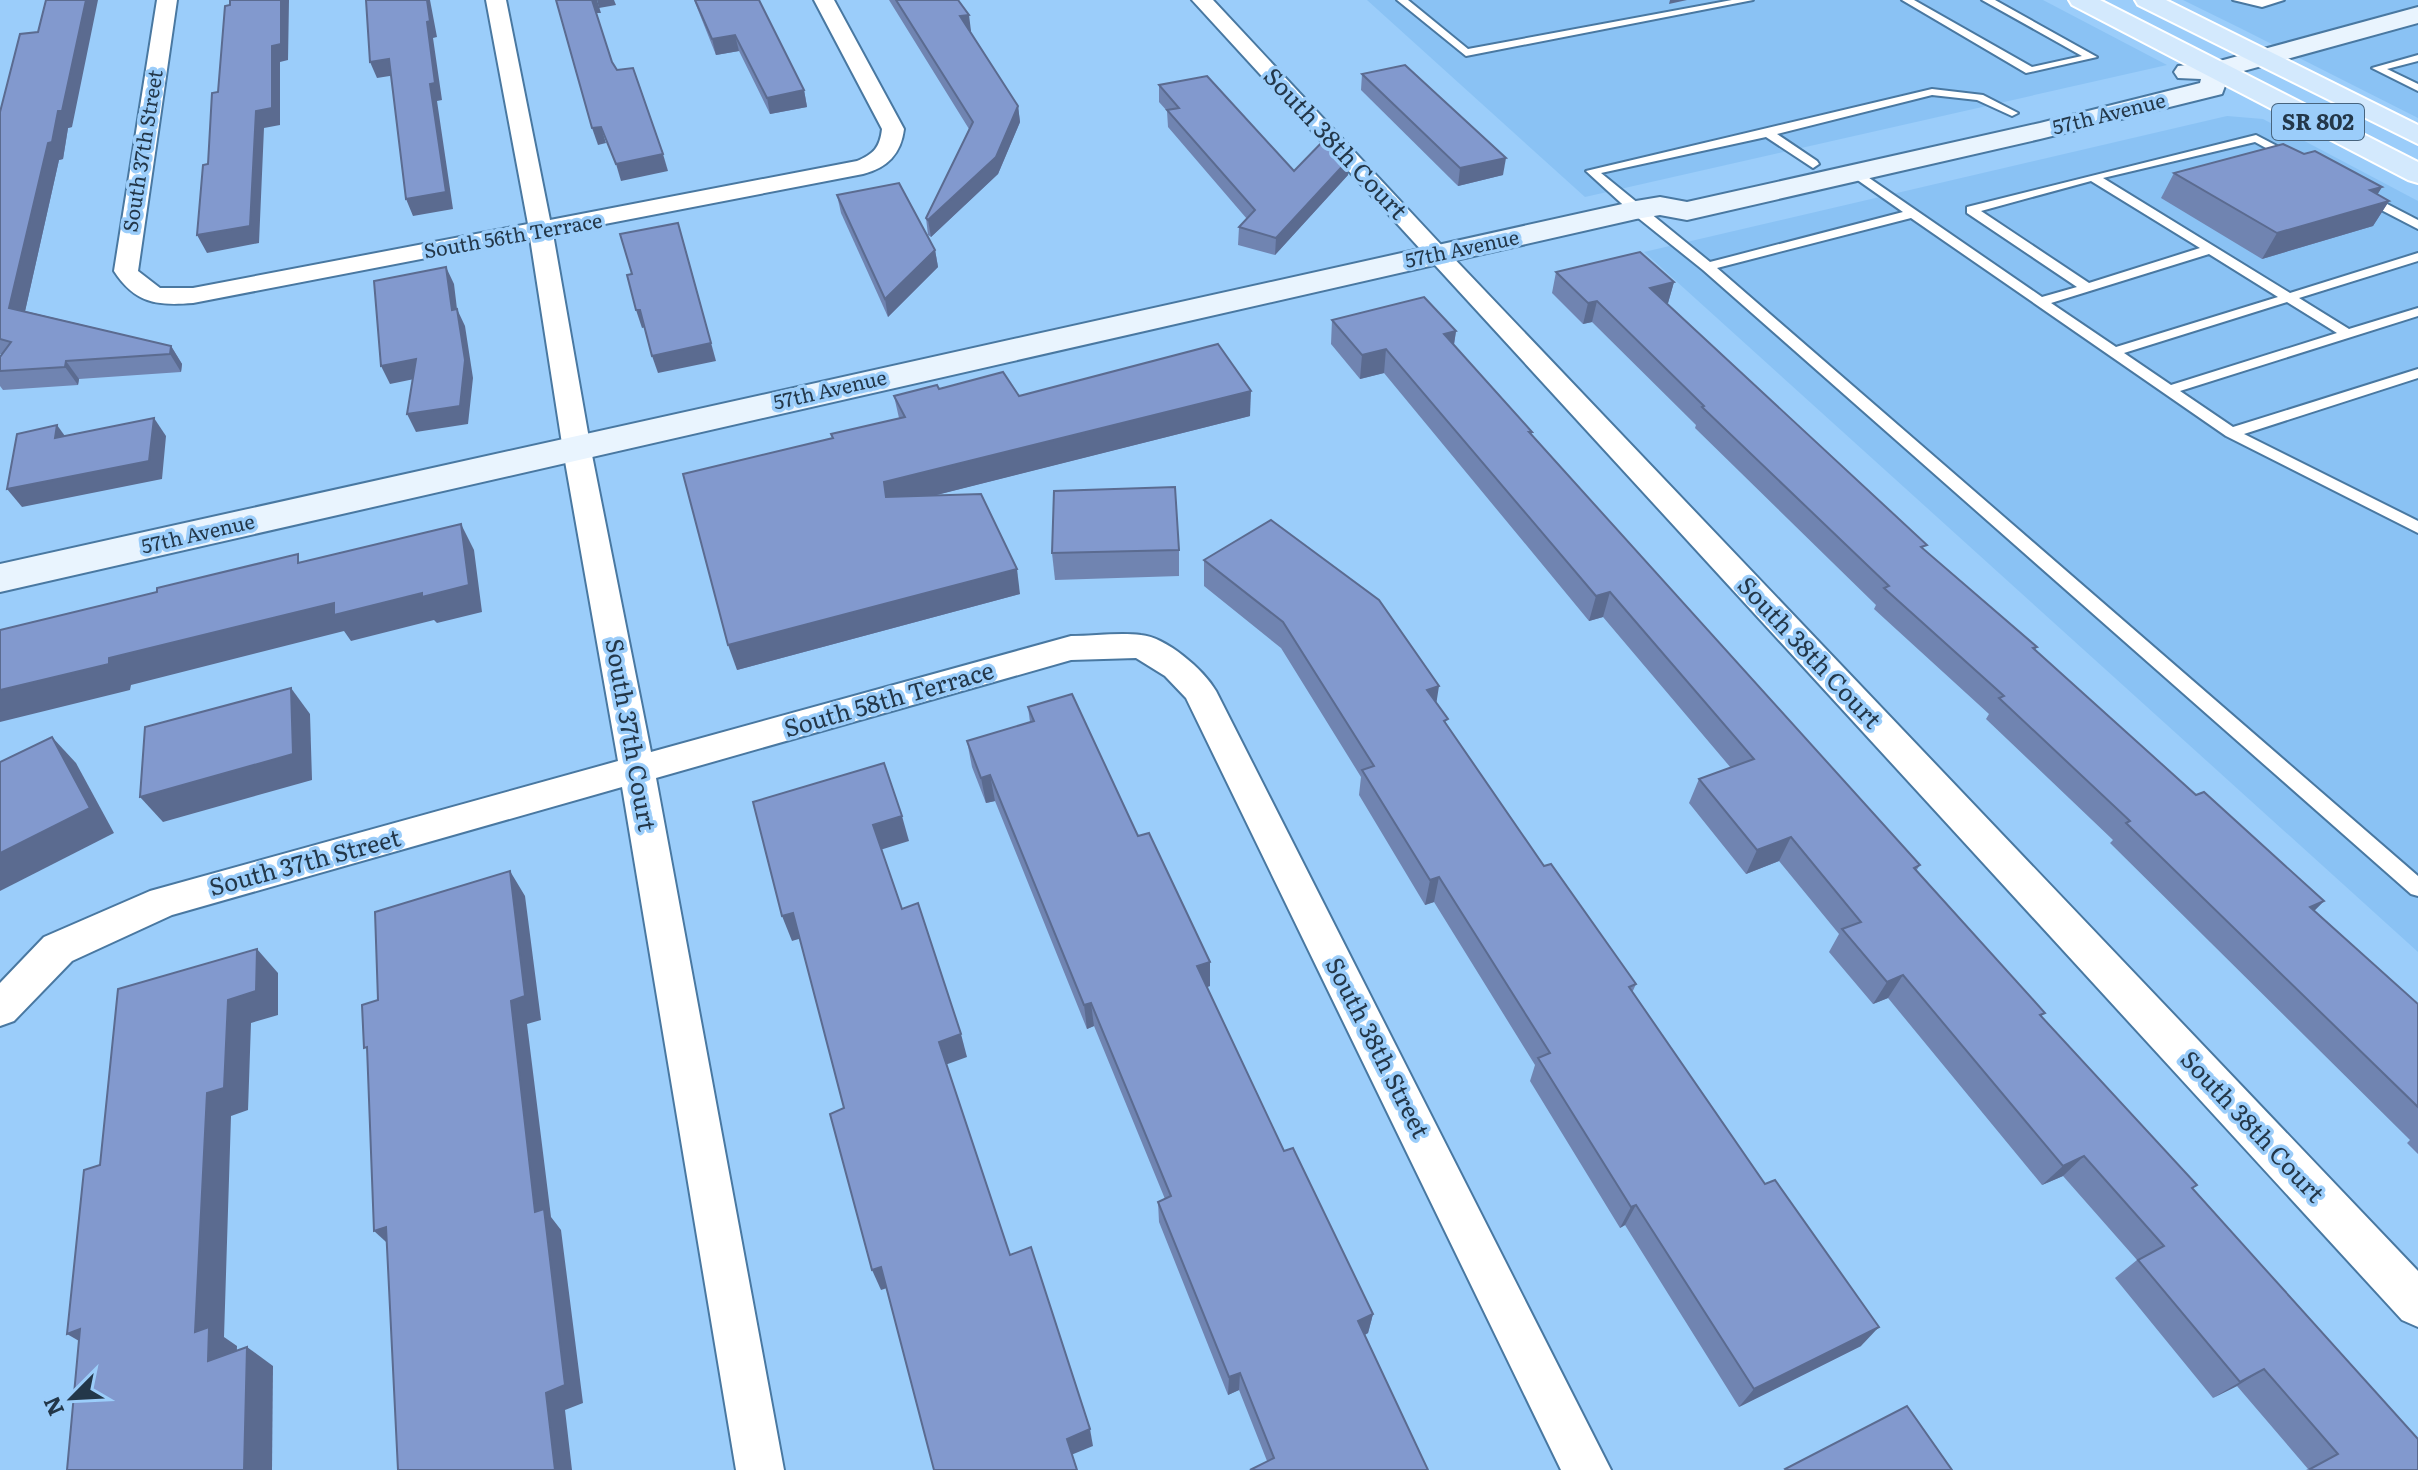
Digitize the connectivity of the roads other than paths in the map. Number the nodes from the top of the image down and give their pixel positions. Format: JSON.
{"nodes":[{"id":1,"x":167,"y":0,"type":"edge"},
{"id":2,"x":496,"y":0,"type":"edge"},
{"id":3,"x":824,"y":0,"type":"edge"},
{"id":4,"x":1202,"y":0,"type":"edge"},
{"id":5,"x":1402,"y":0,"type":"edge"},
{"id":6,"x":1743,"y":0,"type":"edge"},
{"id":7,"x":1907,"y":0,"type":"edge"},
{"id":8,"x":1987,"y":0,"type":"edge"},
{"id":9,"x":2081,"y":0,"type":"edge"},
{"id":10,"x":2147,"y":0,"type":"edge"},
{"id":11,"x":2238,"y":0,"type":"edge"},
{"id":12,"x":2279,"y":0,"type":"edge"},
{"id":13,"x":2418,"y":15,"type":"edge"},
{"id":14,"x":2261,"y":57,"type":"junction"},
{"id":15,"x":2418,"y":58,"type":"edge"},
{"id":16,"x":2217,"y":70,"type":"junction"},
{"id":17,"x":2418,"y":88,"type":"edge"},
{"id":18,"x":2012,"y":113,"type":"junction"},
{"id":19,"x":1768,"y":133,"type":"junction"},
{"id":20,"x":2418,"y":136,"type":"edge"},
{"id":21,"x":1813,"y":164,"type":"junction"},
{"id":22,"x":2310,"y":167,"type":"edge"},
{"id":23,"x":1855,"y":174,"type":"junction"},
{"id":24,"x":2418,"y":174,"type":"edge"},
{"id":25,"x":2093,"y":177,"type":"junction"},
{"id":26,"x":2350,"y":189,"type":"edge"},
{"id":27,"x":1648,"y":208,"type":"junction"},
{"id":28,"x":1911,"y":214,"type":"junction"},
{"id":29,"x":2418,"y":225,"type":"edge"},
{"id":30,"x":541,"y":231,"type":"junction"},
{"id":31,"x":2210,"y":249,"type":"junction"},
{"id":32,"x":1436,"y":254,"type":"junction"},
{"id":33,"x":2418,"y":257,"type":"edge"},
{"id":34,"x":1708,"y":267,"type":"junction"},
{"id":35,"x":2087,"y":288,"type":"junction"},
{"id":36,"x":147,"y":294,"type":"joint"},
{"id":37,"x":2289,"y":298,"type":"junction"},
{"id":38,"x":2040,"y":302,"type":"junction"},
{"id":39,"x":2418,"y":312,"type":"edge"},
{"id":40,"x":2348,"y":334,"type":"junction"},
{"id":41,"x":2114,"y":352,"type":"junction"},
{"id":42,"x":2418,"y":373,"type":"edge"},
{"id":43,"x":2169,"y":390,"type":"junction"},
{"id":44,"x":2231,"y":433,"type":"junction"},
{"id":45,"x":577,"y":450,"type":"junction"},
{"id":46,"x":2418,"y":528,"type":"edge"},
{"id":47,"x":0,"y":578,"type":"edge"},
{"id":48,"x":1142,"y":646,"type":"joint"},
{"id":49,"x":637,"y":771,"type":"junction"},
{"id":50,"x":2418,"y":888,"type":"edge"},
{"id":51,"x":0,"y":1009,"type":"edge"},
{"id":52,"x":2418,"y":1304,"type":"edge"},
{"id":53,"x":760,"y":1470,"type":"edge"},
{"id":54,"x":1587,"y":1470,"type":"edge"}],
"edges":[{"from":1,"to":36,"type":"street","name":"South 37th Street"},
{"from":2,"to":30,"type":"street","name":"South 37th Court"},
{"from":3,"to":30,"type":"street","name":"South 56th Terrace"},
{"from":4,"to":32,"type":"street","name":"South 38th Court"},
{"from":5,"to":6,"type":"lane"},
{"from":7,"to":8,"type":"lane"},
{"from":9,"to":16,"type":"main road","number":"SR 802"},
{"from":10,"to":14,"type":"main road","number":"SR 802"},
{"from":11,"to":12,"type":"lane"},
{"from":13,"to":14,"type":"street","name":"57th Avenue"},
{"from":14,"to":16,"type":"street","name":"57th Avenue"},
{"from":14,"to":20,"type":"main road","number":"SR 802"},
{"from":15,"to":17,"type":"lane"},
{"from":16,"to":18,"type":"street","name":"57th Avenue"},
{"from":16,"to":23,"type":"street","name":"57th Avenue"},
{"from":16,"to":24,"type":"main road","number":"SR 802"},
{"from":18,"to":19,"type":"lane"},
{"from":18,"to":21,"type":"street","name":"57th Avenue"},
{"from":19,"to":21,"type":"lane"},
{"from":19,"to":27,"type":"lane"},
{"from":21,"to":27,"type":"street","name":"57th Avenue"},
{"from":22,"to":25,"type":"lane"},
{"from":23,"to":27,"type":"street","name":"57th Avenue"},
{"from":23,"to":28,"type":"lane"},
{"from":25,"to":31,"type":"lane"},
{"from":25,"to":35,"type":"lane"},
{"from":26,"to":29,"type":"lane"},
{"from":27,"to":32,"type":"street","name":"57th Avenue"},
{"from":27,"to":34,"type":"lane"},
{"from":28,"to":34,"type":"lane"},
{"from":28,"to":38,"type":"lane"},
{"from":30,"to":36,"type":"street","name":"South 56th Terrace"},
{"from":30,"to":45,"type":"street","name":"South 37th Court"},
{"from":31,"to":35,"type":"lane"},
{"from":31,"to":37,"type":"lane"},
{"from":32,"to":45,"type":"street","name":"57th Avenue"},
{"from":32,"to":52,"type":"street","name":"South 38th Court"},
{"from":33,"to":37,"type":"lane"},
{"from":34,"to":50,"type":"lane"},
{"from":35,"to":38,"type":"lane"},
{"from":37,"to":40,"type":"lane"},
{"from":37,"to":41,"type":"lane"},
{"from":38,"to":41,"type":"lane"},
{"from":39,"to":40,"type":"lane"},
{"from":40,"to":43,"type":"lane"},
{"from":41,"to":43,"type":"lane"},
{"from":42,"to":44,"type":"lane"},
{"from":43,"to":44,"type":"lane"},
{"from":44,"to":46,"type":"lane"},
{"from":45,"to":47,"type":"street","name":"57th Avenue"},
{"from":45,"to":49,"type":"street","name":"South 37th Court"},
{"from":48,"to":49,"type":"street","name":"South 58th Terrace"},
{"from":48,"to":54,"type":"street","name":"South 38th Street"},
{"from":49,"to":51,"type":"street","name":"South 37th Street"},
{"from":49,"to":53,"type":"street","name":"South 37th Court"}]}
